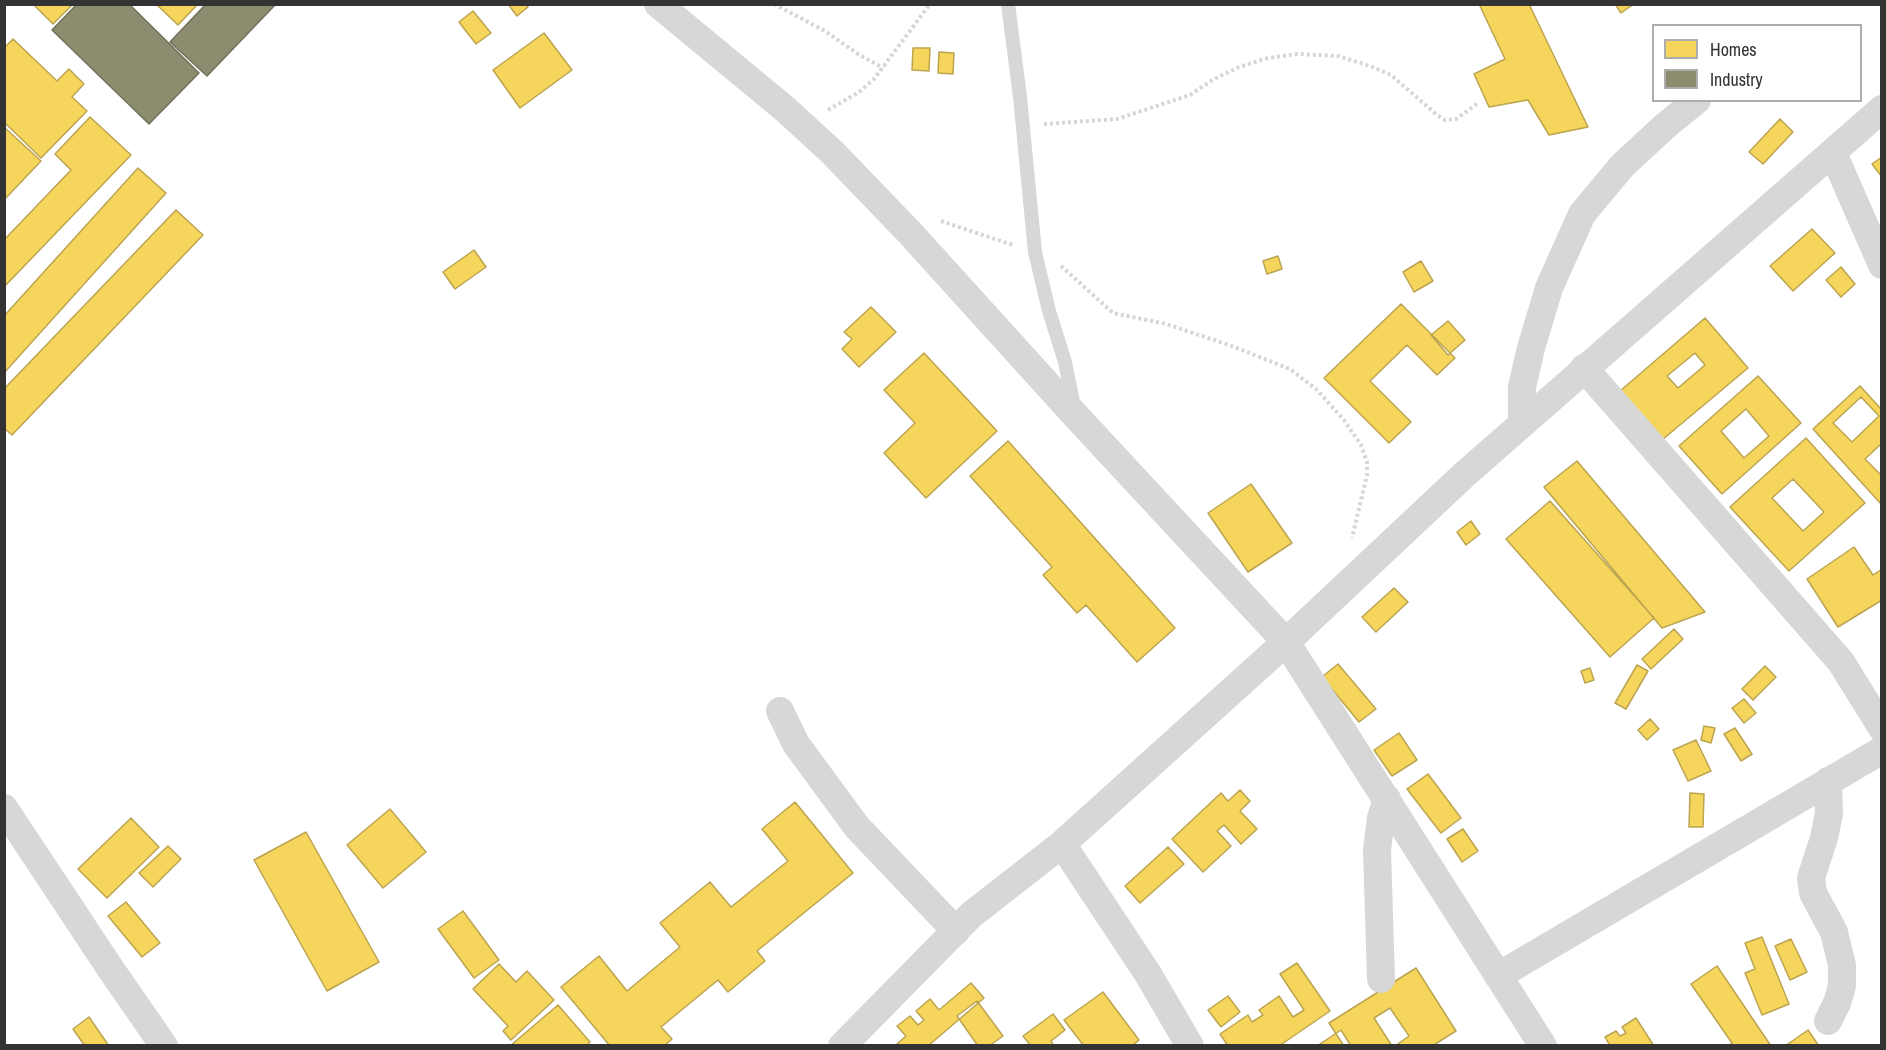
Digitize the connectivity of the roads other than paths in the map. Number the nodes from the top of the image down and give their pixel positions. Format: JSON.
{"nodes":[{"id":1,"x":658,"y":4,"type":"edge"},
{"id":2,"x":1008,"y":4,"type":"edge"},
{"id":3,"x":1695,"y":102,"type":"edge"},
{"id":4,"x":1881,"y":109,"type":"edge"},
{"id":5,"x":1833,"y":153,"type":"junction"},
{"id":6,"x":1881,"y":265,"type":"edge"},
{"id":7,"x":1584,"y":368,"type":"junction"},
{"id":8,"x":1075,"y":415,"type":"junction"},
{"id":9,"x":1522,"y":424,"type":"junction"},
{"id":10,"x":1286,"y":642,"type":"junction"},
{"id":11,"x":780,"y":711,"type":"dead end"},
{"id":12,"x":1881,"y":728,"type":"edge"},
{"id":13,"x":1881,"y":750,"type":"edge"},
{"id":14,"x":1828,"y":782,"type":"junction"},
{"id":15,"x":1387,"y":799,"type":"junction"},
{"id":16,"x":4,"y":808,"type":"edge"},
{"id":17,"x":1062,"y":844,"type":"junction"},
{"id":18,"x":956,"y":931,"type":"junction"},
{"id":19,"x":1498,"y":976,"type":"junction"},
{"id":20,"x":1382,"y":980,"type":"dead end"},
{"id":21,"x":1828,"y":1021,"type":"dead end"},
{"id":22,"x":851,"y":1043,"type":"edge"},
{"id":23,"x":164,"y":1046,"type":"edge"},
{"id":24,"x":1190,"y":1046,"type":"edge"},
{"id":25,"x":1543,"y":1046,"type":"edge"}],
"edges":[{"from":1,"to":8,"type":"street"},
{"from":2,"to":8,"type":"lane"},
{"from":3,"to":9,"type":"street"},
{"from":4,"to":5,"type":"street"},
{"from":5,"to":6,"type":"street"},
{"from":5,"to":7,"type":"street"},
{"from":7,"to":9,"type":"street"},
{"from":7,"to":12,"type":"street"},
{"from":8,"to":10,"type":"street"},
{"from":9,"to":10,"type":"street"},
{"from":10,"to":15,"type":"street"},
{"from":10,"to":17,"type":"street"},
{"from":11,"to":18,"type":"street"},
{"from":13,"to":14,"type":"street"},
{"from":14,"to":19,"type":"street"},
{"from":14,"to":21,"type":"street"},
{"from":15,"to":19,"type":"street"},
{"from":15,"to":20,"type":"street"},
{"from":16,"to":23,"type":"street"},
{"from":17,"to":18,"type":"street"},
{"from":17,"to":24,"type":"street"},
{"from":18,"to":22,"type":"street"},
{"from":19,"to":25,"type":"street"}]}
